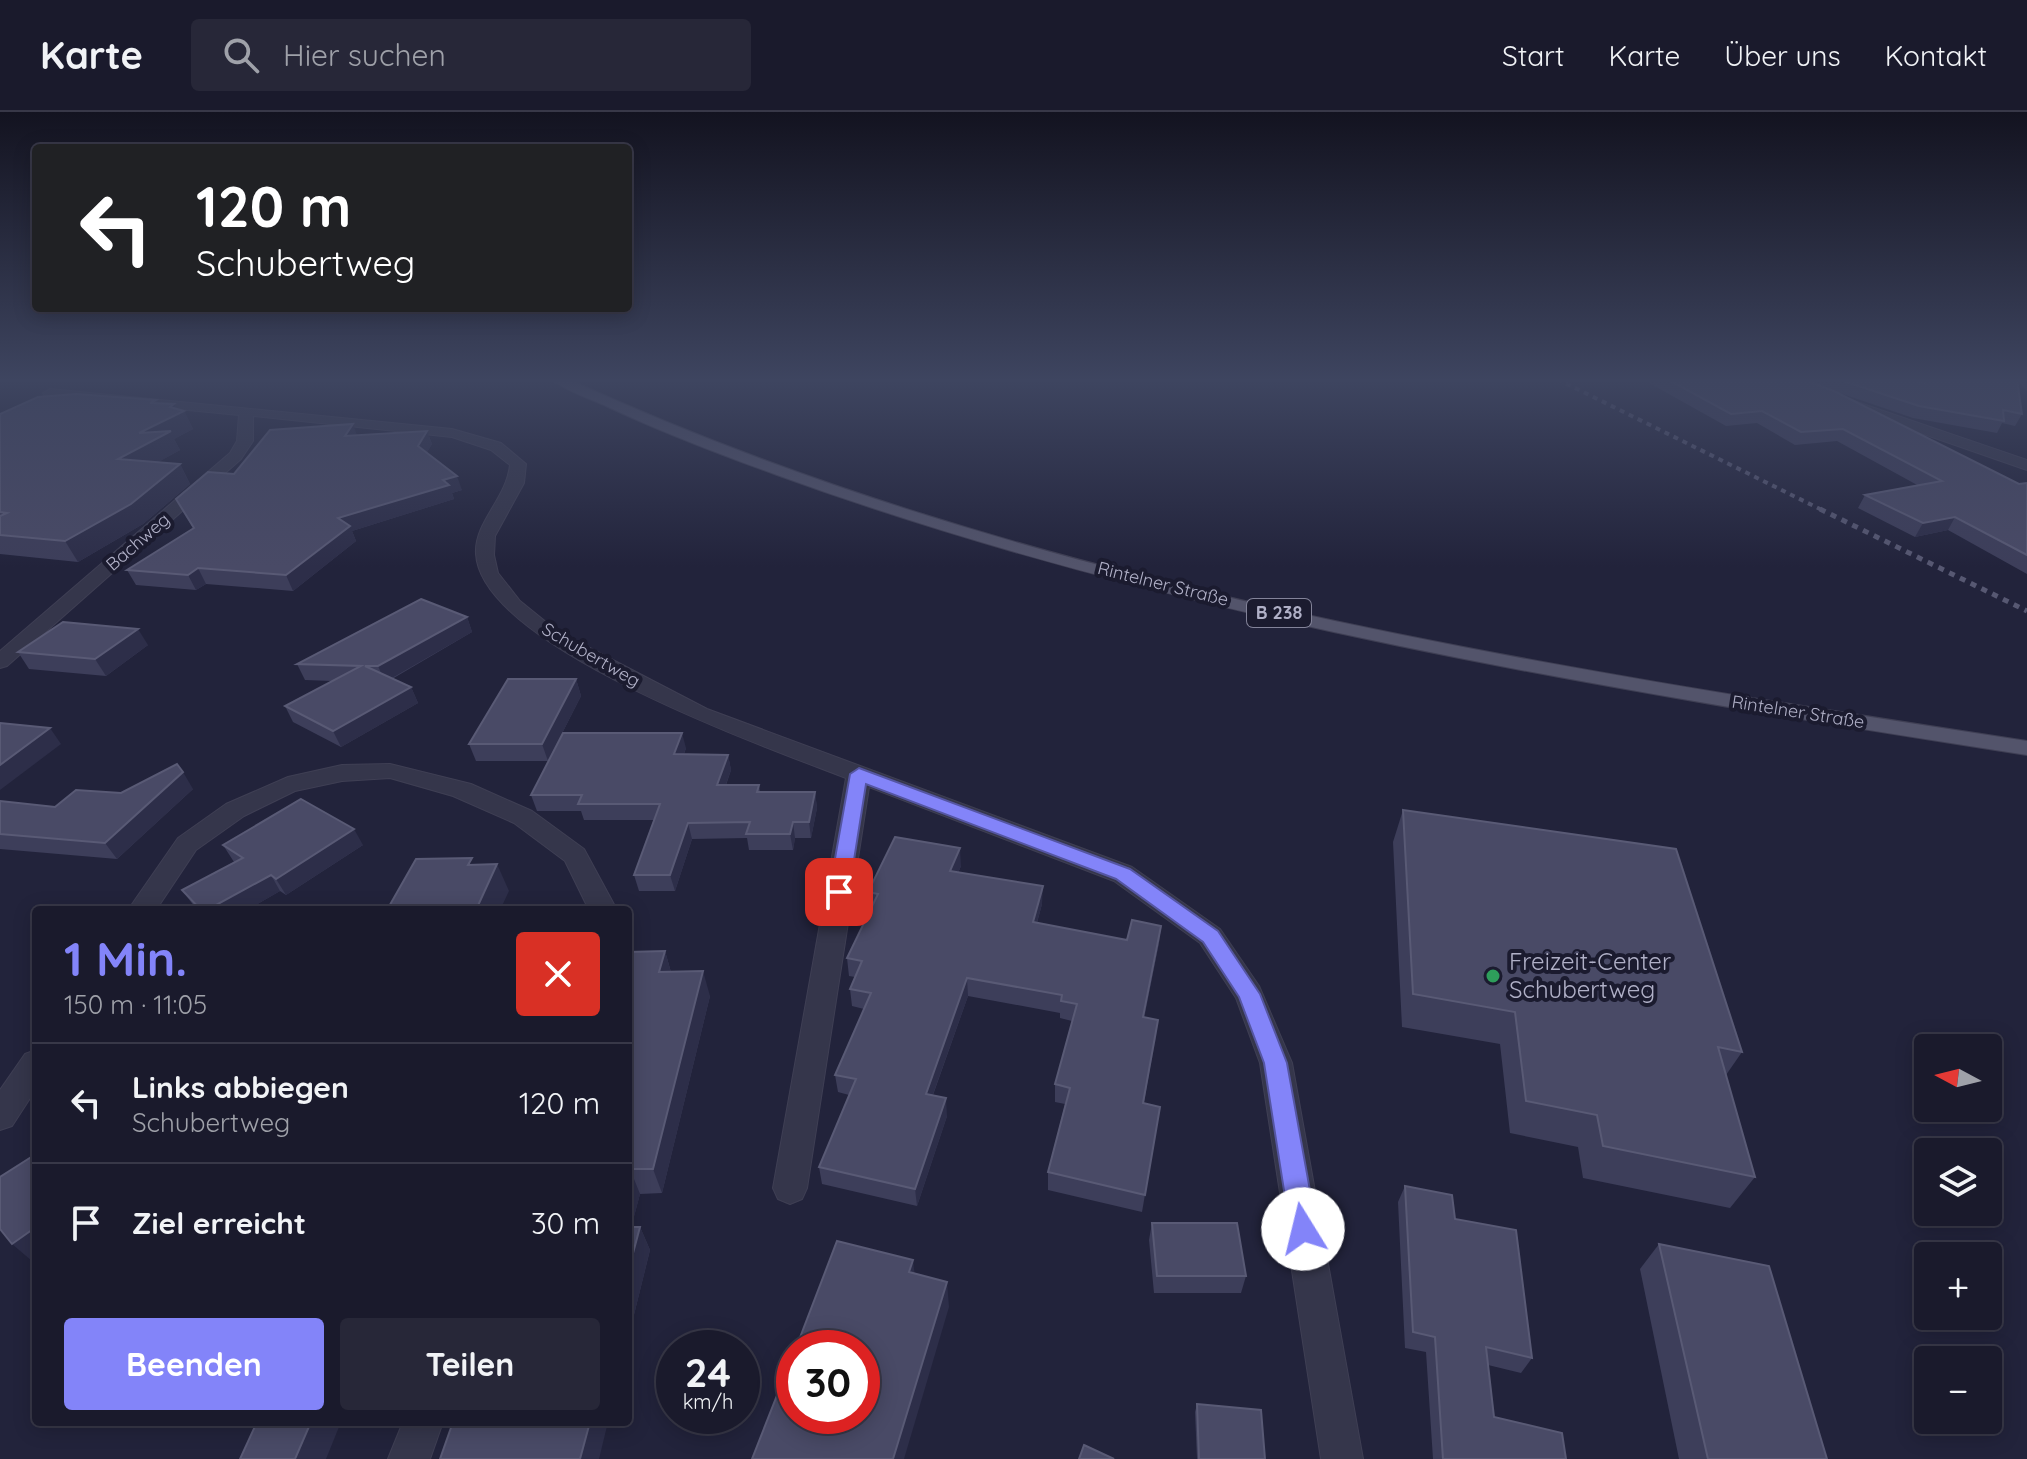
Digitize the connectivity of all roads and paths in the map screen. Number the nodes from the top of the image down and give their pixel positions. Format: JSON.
{"nodes":[{"id":1,"x":244,"y":442,"type":"edge"},
{"id":2,"x":490,"y":442,"type":"edge"},
{"id":3,"x":703,"y":442,"type":"edge"},
{"id":4,"x":1961,"y":442,"type":"edge"},
{"id":5,"x":2027,"y":465,"type":"edge"},
{"id":6,"x":0,"y":662,"type":"edge"},
{"id":7,"x":2027,"y":748,"type":"edge"},
{"id":8,"x":859,"y":774,"type":"junction"},
{"id":9,"x":145,"y":906,"type":"edge"},
{"id":10,"x":601,"y":906,"type":"edge"},
{"id":11,"x":32,"y":1069,"type":"edge"},
{"id":12,"x":0,"y":1116,"type":"edge"},
{"id":13,"x":790,"y":1188,"type":"dead end"},
{"id":14,"x":421,"y":1426,"type":"edge"},
{"id":15,"x":409,"y":1459,"type":"edge"},
{"id":16,"x":1342,"y":1459,"type":"edge"}],
"edges":[{"from":1,"to":6,"type":"street","name":"Bachweg"},
{"from":2,"to":8,"type":"street","name":"Schubertweg"},
{"from":3,"to":7,"type":"main road","name":"Rintelner Straße","number":"B 238"},
{"from":4,"to":5,"type":"street"},
{"from":8,"to":13,"type":"street"},
{"from":8,"to":16,"type":"street","name":"Schubertweg"},
{"from":9,"to":10,"type":"street"},
{"from":11,"to":12,"type":"street"},
{"from":14,"to":15,"type":"street"}]}
